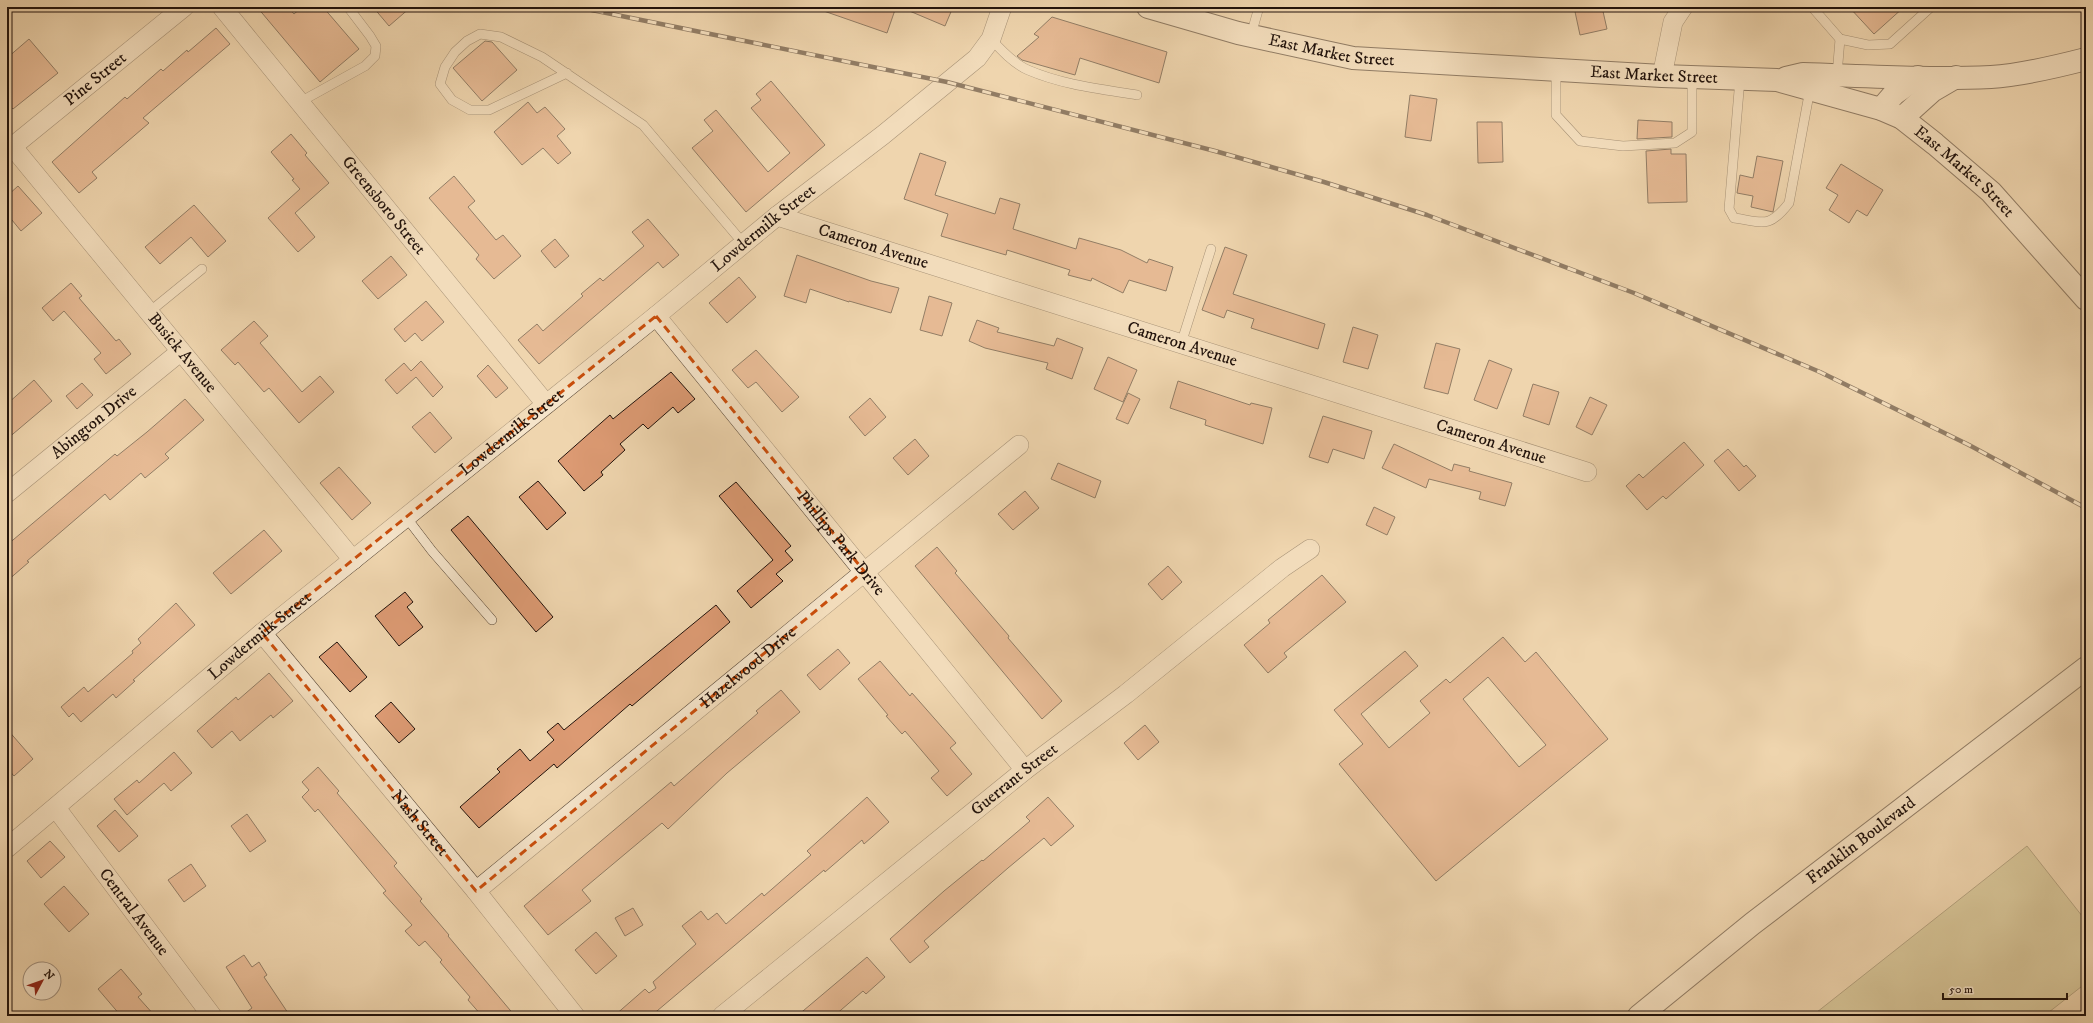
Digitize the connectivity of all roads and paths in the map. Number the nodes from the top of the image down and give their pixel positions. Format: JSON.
{"nodes":[{"id":1,"x":184,"y":7,"type":"edge"},
{"id":2,"x":222,"y":7,"type":"edge"},
{"id":3,"x":348,"y":7,"type":"edge"},
{"id":4,"x":1002,"y":7,"type":"edge"},
{"id":5,"x":1148,"y":7,"type":"edge"},
{"id":6,"x":1259,"y":7,"type":"edge"},
{"id":7,"x":1683,"y":7,"type":"edge"},
{"id":8,"x":1812,"y":7,"type":"edge"},
{"id":9,"x":1931,"y":7,"type":"edge"},
{"id":10,"x":1251,"y":35,"type":"junction"},
{"id":11,"x":991,"y":39,"type":"junction"},
{"id":12,"x":1840,"y":39,"type":"junction"},
{"id":13,"x":2086,"y":59,"type":"edge"},
{"id":14,"x":1556,"y":70,"type":"junction"},
{"id":15,"x":566,"y":73,"type":"junction"},
{"id":16,"x":1837,"y":75,"type":"junction"},
{"id":17,"x":1662,"y":76,"type":"junction"},
{"id":18,"x":1692,"y":77,"type":"junction"},
{"id":19,"x":1918,"y":77,"type":"junction"},
{"id":20,"x":1956,"y":77,"type":"junction"},
{"id":21,"x":1740,"y":79,"type":"junction"},
{"id":22,"x":1777,"y":80,"type":"junction"},
{"id":23,"x":1810,"y":89,"type":"junction"},
{"id":24,"x":1137,"y":95,"type":"dead end"},
{"id":25,"x":300,"y":102,"type":"junction"},
{"id":26,"x":1881,"y":109,"type":"junction"},
{"id":27,"x":1902,"y":118,"type":"junction"},
{"id":28,"x":10,"y":148,"type":"edge"},
{"id":29,"x":777,"y":216,"type":"junction"},
{"id":30,"x":743,"y":243,"type":"junction"},
{"id":31,"x":1211,"y":249,"type":"dead end"},
{"id":32,"x":202,"y":269,"type":"dead end"},
{"id":33,"x":2086,"y":299,"type":"edge"},
{"id":34,"x":148,"y":313,"type":"junction"},
{"id":35,"x":656,"y":316,"type":"junction"},
{"id":36,"x":1181,"y":344,"type":"junction"},
{"id":37,"x":180,"y":352,"type":"junction"},
{"id":38,"x":546,"y":404,"type":"junction"},
{"id":39,"x":1019,"y":445,"type":"dead end"},
{"id":40,"x":1587,"y":472,"type":"dead end"},
{"id":41,"x":7,"y":493,"type":"edge"},
{"id":42,"x":406,"y":517,"type":"junction"},
{"id":43,"x":1310,"y":549,"type":"dead end"},
{"id":44,"x":353,"y":560,"type":"junction"},
{"id":45,"x":864,"y":571,"type":"junction"},
{"id":46,"x":492,"y":620,"type":"dead end"},
{"id":47,"x":262,"y":633,"type":"junction"},
{"id":48,"x":2086,"y":668,"type":"edge"},
{"id":49,"x":1025,"y":770,"type":"junction"},
{"id":50,"x":56,"y":808,"type":"junction"},
{"id":51,"x":7,"y":848,"type":"edge"},
{"id":52,"x":476,"y":891,"type":"junction"},
{"id":53,"x":212,"y":1016,"type":"edge"},
{"id":54,"x":575,"y":1016,"type":"edge"},
{"id":55,"x":722,"y":1016,"type":"edge"},
{"id":56,"x":1640,"y":1016,"type":"edge"}],
"edges":[{"from":1,"to":28,"type":"street","name":"Pine Street"},
{"from":2,"to":25,"type":"street","name":"Greensboro Street"},
{"from":3,"to":25,"type":"lane"},
{"from":4,"to":11,"type":"street","name":"Lowdermilk Street"},
{"from":5,"to":10,"type":"main road","name":"East Market Street"},
{"from":6,"to":10,"type":"lane"},
{"from":7,"to":17,"type":"street"},
{"from":8,"to":12,"type":"lane"},
{"from":9,"to":12,"type":"lane"},
{"from":10,"to":14,"type":"main road","name":"East Market Street"},
{"from":11,"to":24,"type":"lane"},
{"from":11,"to":29,"type":"street","name":"Lowdermilk Street"},
{"from":12,"to":16,"type":"lane"},
{"from":13,"to":20,"type":"main road"},
{"from":14,"to":17,"type":"main road","name":"East Market Street"},
{"from":14,"to":18,"type":"lane"},
{"from":15,"to":15,"type":"lane"},
{"from":15,"to":30,"type":"lane"},
{"from":16,"to":19,"type":"main road"},
{"from":16,"to":22,"type":"main road"},
{"from":17,"to":18,"type":"main road","name":"East Market Street"},
{"from":18,"to":21,"type":"main road","name":"East Market Street"},
{"from":19,"to":20,"type":"main road"},
{"from":19,"to":26,"type":"main road"},
{"from":20,"to":27,"type":"main road"},
{"from":21,"to":22,"type":"main road","name":"East Market Street"},
{"from":21,"to":23,"type":"lane"},
{"from":22,"to":23,"type":"main road","name":"East Market Street"},
{"from":23,"to":26,"type":"main road","name":"East Market Street"},
{"from":25,"to":38,"type":"street","name":"Greensboro Street"},
{"from":26,"to":27,"type":"main road","name":"East Market Street"},
{"from":27,"to":33,"type":"main road","name":"East Market Street"},
{"from":28,"to":34,"type":"street","name":"Busick Avenue"},
{"from":29,"to":30,"type":"street","name":"Lowdermilk Street"},
{"from":29,"to":36,"type":"street","name":"Cameron Avenue"},
{"from":30,"to":35,"type":"street","name":"Lowdermilk Street"},
{"from":31,"to":36,"type":"lane"},
{"from":32,"to":34,"type":"lane"},
{"from":34,"to":37,"type":"street","name":"Busick Avenue"},
{"from":35,"to":38,"type":"street","name":"Lowdermilk Street"},
{"from":35,"to":45,"type":"street","name":"Phillips Park Drive"},
{"from":36,"to":40,"type":"street","name":"Cameron Avenue"},
{"from":37,"to":41,"type":"street","name":"Abington Drive"},
{"from":37,"to":44,"type":"street","name":"Busick Avenue"},
{"from":38,"to":42,"type":"street","name":"Lowdermilk Street"},
{"from":39,"to":45,"type":"street","name":"Hazelwood Drive"},
{"from":42,"to":44,"type":"street","name":"Lowdermilk Street"},
{"from":42,"to":46,"type":"lane"},
{"from":43,"to":49,"type":"street","name":"Guerrant Street"},
{"from":44,"to":47,"type":"street","name":"Lowdermilk Street"},
{"from":45,"to":49,"type":"street","name":"Phillips Park Drive"},
{"from":45,"to":52,"type":"street","name":"Hazelwood Drive"},
{"from":47,"to":50,"type":"street","name":"Lowdermilk Street"},
{"from":47,"to":52,"type":"street","name":"Nash Street"},
{"from":48,"to":56,"type":"main road","name":"Franklin Boulevard"},
{"from":49,"to":55,"type":"street","name":"Guerrant Street"},
{"from":50,"to":51,"type":"street","name":"Lowdermilk Street"},
{"from":50,"to":53,"type":"street","name":"Central Avenue"},
{"from":52,"to":54,"type":"street","name":"Nash Street"}]}
